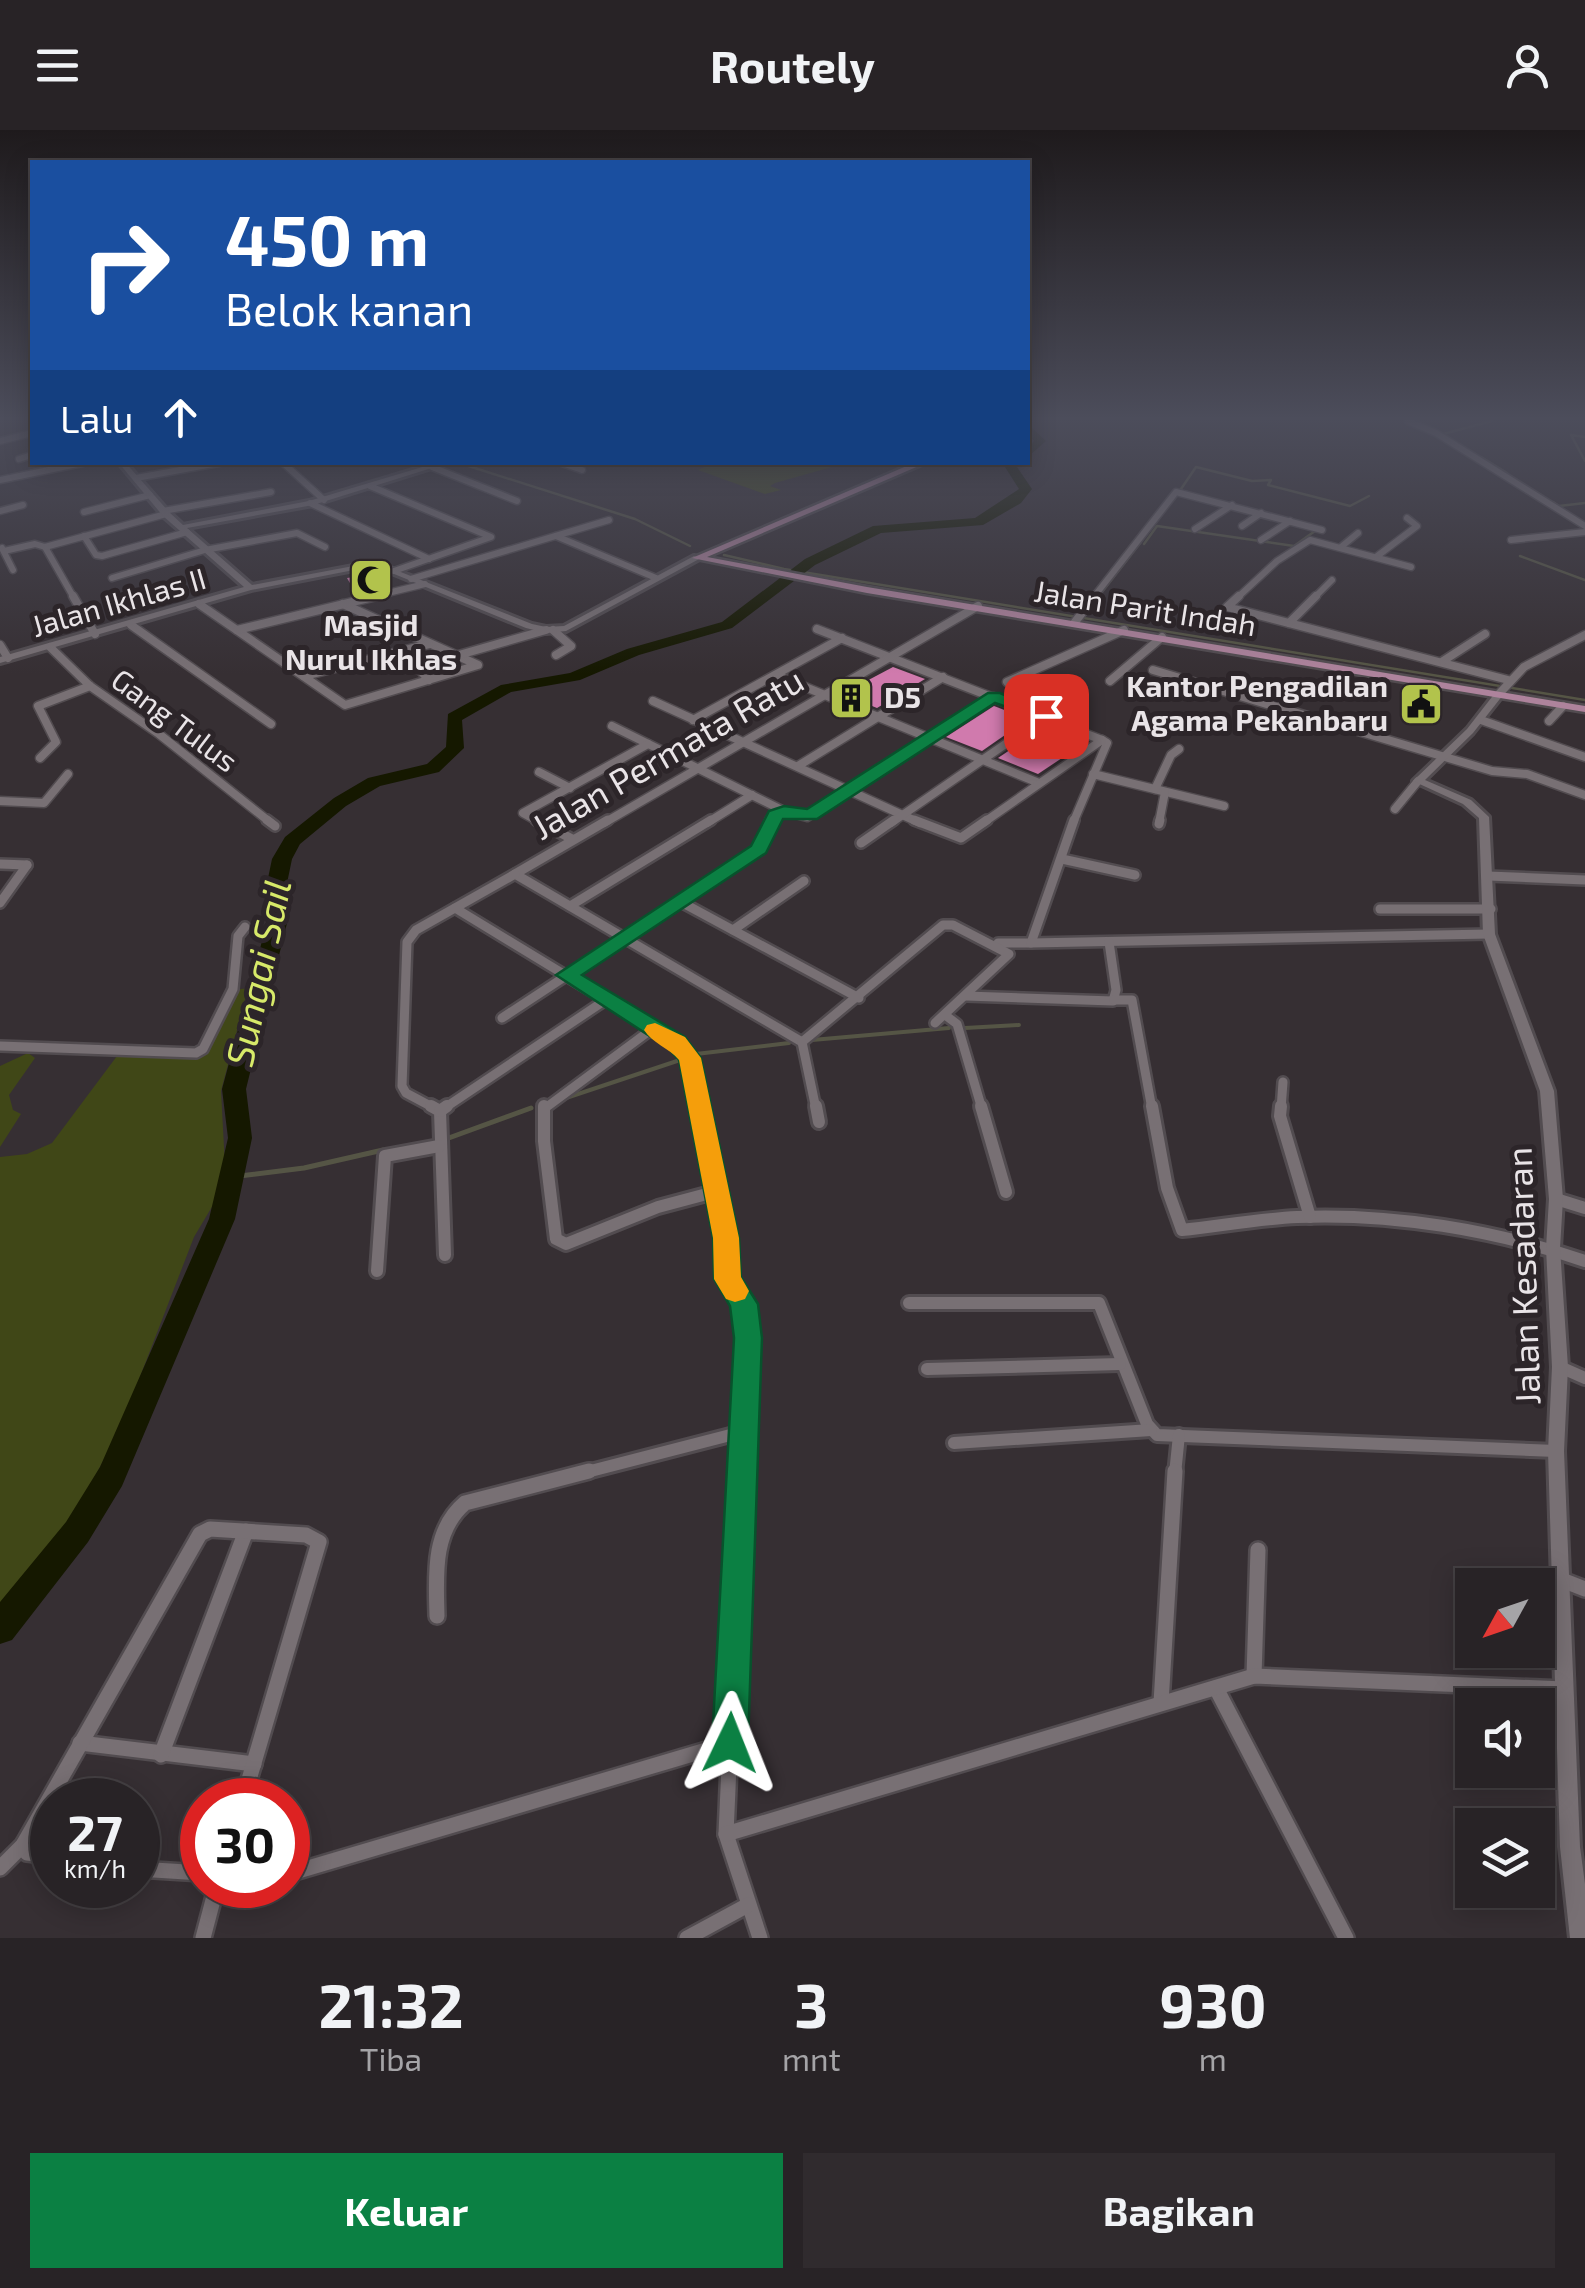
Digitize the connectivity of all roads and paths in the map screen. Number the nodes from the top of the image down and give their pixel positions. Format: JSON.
{"nodes":[{"id":1,"x":110,"y":505,"type":"edge"},
{"id":2,"x":159,"y":505,"type":"edge"},
{"id":3,"x":200,"y":505,"type":"edge"},
{"id":4,"x":299,"y":505,"type":"edge"},
{"id":5,"x":315,"y":505,"type":"edge"},
{"id":6,"x":415,"y":505,"type":"edge"},
{"id":7,"x":822,"y":505,"type":"edge"},
{"id":8,"x":1166,"y":505,"type":"edge"},
{"id":9,"x":1548,"y":505,"type":"edge"},
{"id":10,"x":1232,"y":506,"type":"joint"},
{"id":11,"x":84,"y":512,"type":"dead end"},
{"id":12,"x":165,"y":512,"type":"junction"},
{"id":13,"x":1261,"y":513,"type":"junction"},
{"id":14,"x":1406,"y":518,"type":"dead end"},
{"id":15,"x":609,"y":520,"type":"dead end"},
{"id":16,"x":1290,"y":521,"type":"junction"},
{"id":17,"x":1242,"y":526,"type":"dead end"},
{"id":18,"x":1585,"y":529,"type":"edge"},
{"id":19,"x":184,"y":530,"type":"junction"},
{"id":20,"x":1194,"y":530,"type":"dead end"},
{"id":21,"x":1358,"y":534,"type":"dead end"},
{"id":22,"x":84,"y":536,"type":"junction"},
{"id":23,"x":554,"y":536,"type":"junction"},
{"id":24,"x":1261,"y":540,"type":"dead end"},
{"id":25,"x":1310,"y":540,"type":"junction"},
{"id":26,"x":1511,"y":540,"type":"dead end"},
{"id":27,"x":45,"y":546,"type":"junction"},
{"id":28,"x":1341,"y":547,"type":"junction"},
{"id":29,"x":1,"y":548,"type":"edge"},
{"id":30,"x":325,"y":548,"type":"dead end"},
{"id":31,"x":205,"y":550,"type":"junction"},
{"id":32,"x":1376,"y":557,"type":"junction"},
{"id":33,"x":697,"y":558,"type":"junction"},
{"id":34,"x":429,"y":559,"type":"junction"},
{"id":35,"x":1411,"y":567,"type":"dead end"},
{"id":36,"x":13,"y":570,"type":"dead end"},
{"id":37,"x":394,"y":572,"type":"junction"},
{"id":38,"x":112,"y":578,"type":"dead end"},
{"id":39,"x":412,"y":578,"type":"junction"},
{"id":40,"x":656,"y":578,"type":"junction"},
{"id":41,"x":1332,"y":580,"type":"dead end"},
{"id":42,"x":425,"y":584,"type":"junction"},
{"id":43,"x":250,"y":588,"type":"junction"},
{"id":44,"x":198,"y":604,"type":"junction"},
{"id":45,"x":343,"y":604,"type":"junction"},
{"id":46,"x":978,"y":606,"type":"junction"},
{"id":47,"x":1079,"y":618,"type":"junction"},
{"id":48,"x":1289,"y":622,"type":"junction"},
{"id":49,"x":131,"y":625,"type":"junction"},
{"id":50,"x":817,"y":629,"type":"dead end"},
{"id":51,"x":237,"y":630,"type":"junction"},
{"id":52,"x":550,"y":630,"type":"junction"},
{"id":53,"x":1124,"y":630,"type":"junction"},
{"id":54,"x":95,"y":634,"type":"junction"},
{"id":55,"x":1485,"y":634,"type":"dead end"},
{"id":56,"x":1585,"y":635,"type":"edge"},
{"id":57,"x":1162,"y":636,"type":"junction"},
{"id":58,"x":842,"y":638,"type":"junction"},
{"id":59,"x":430,"y":644,"type":"junction"},
{"id":60,"x":0,"y":645,"type":"edge"},
{"id":61,"x":50,"y":646,"type":"junction"},
{"id":62,"x":556,"y":655,"type":"dead end"},
{"id":63,"x":458,"y":656,"type":"junction"},
{"id":64,"x":891,"y":658,"type":"junction"},
{"id":65,"x":4,"y":659,"type":"edge"},
{"id":66,"x":1443,"y":661,"type":"junction"},
{"id":67,"x":1153,"y":670,"type":"dead end"},
{"id":68,"x":776,"y":674,"type":"junction"},
{"id":69,"x":304,"y":676,"type":"junction"},
{"id":70,"x":942,"y":678,"type":"junction"},
{"id":71,"x":429,"y":680,"type":"junction"},
{"id":72,"x":1110,"y":681,"type":"dead end"},
{"id":73,"x":1007,"y":682,"type":"dead end"},
{"id":74,"x":90,"y":686,"type":"junction"},
{"id":75,"x":1503,"y":686,"type":"junction"},
{"id":76,"x":826,"y":696,"type":"junction"},
{"id":77,"x":994,"y":697,"type":"junction"},
{"id":78,"x":653,"y":701,"type":"dead end"},
{"id":79,"x":1563,"y":706,"type":"junction"},
{"id":80,"x":1585,"y":709,"type":"edge"},
{"id":81,"x":1046,"y":716,"type":"junction"},
{"id":82,"x":878,"y":717,"type":"junction"},
{"id":83,"x":693,"y":720,"type":"junction"},
{"id":84,"x":1480,"y":720,"type":"junction"},
{"id":85,"x":1549,"y":722,"type":"dead end"},
{"id":86,"x":271,"y":724,"type":"dead end"},
{"id":87,"x":612,"y":726,"type":"dead end"},
{"id":88,"x":929,"y":738,"type":"junction"},
{"id":89,"x":1102,"y":740,"type":"junction"},
{"id":90,"x":743,"y":742,"type":"junction"},
{"id":91,"x":648,"y":744,"type":"junction"},
{"id":92,"x":1179,"y":749,"type":"dead end"},
{"id":93,"x":1444,"y":756,"type":"junction"},
{"id":94,"x":1585,"y":757,"type":"edge"},
{"id":95,"x":40,"y":758,"type":"dead end"},
{"id":96,"x":983,"y":760,"type":"junction"},
{"id":97,"x":798,"y":766,"type":"junction"},
{"id":98,"x":700,"y":768,"type":"junction"},
{"id":99,"x":539,"y":772,"type":"dead end"},
{"id":100,"x":68,"y":774,"type":"dead end"},
{"id":101,"x":1093,"y":774,"type":"junction"},
{"id":102,"x":1418,"y":781,"type":"junction"},
{"id":103,"x":1039,"y":783,"type":"junction"},
{"id":104,"x":570,"y":788,"type":"junction"},
{"id":105,"x":848,"y":790,"type":"junction"},
{"id":106,"x":1160,"y":790,"type":"junction"},
{"id":107,"x":752,"y":795,"type":"junction"},
{"id":108,"x":1585,"y":795,"type":"edge"},
{"id":109,"x":0,"y":801,"type":"edge"},
{"id":110,"x":1224,"y":806,"type":"dead end"},
{"id":111,"x":1396,"y":809,"type":"dead end"},
{"id":112,"x":784,"y":811,"type":"junction"},
{"id":113,"x":903,"y":816,"type":"junction"},
{"id":114,"x":1158,"y":824,"type":"dead end"},
{"id":115,"x":275,"y":826,"type":"dead end"},
{"id":116,"x":572,"y":839,"type":"junction"},
{"id":117,"x":860,"y":843,"type":"dead end"},
{"id":118,"x":1062,"y":859,"type":"junction"},
{"id":119,"x":0,"y":864,"type":"edge"},
{"id":120,"x":516,"y":874,"type":"junction"},
{"id":121,"x":1135,"y":875,"type":"dead end"},
{"id":122,"x":1488,"y":876,"type":"junction"},
{"id":123,"x":1585,"y":880,"type":"edge"},
{"id":124,"x":804,"y":881,"type":"dead end"},
{"id":125,"x":681,"y":902,"type":"junction"},
{"id":126,"x":0,"y":903,"type":"edge"},
{"id":127,"x":570,"y":906,"type":"junction"},
{"id":128,"x":455,"y":908,"type":"junction"},
{"id":129,"x":1491,"y":909,"type":"junction"},
{"id":130,"x":1380,"y":910,"type":"dead end"},
{"id":131,"x":245,"y":927,"type":"dead end"},
{"id":132,"x":733,"y":930,"type":"junction"},
{"id":133,"x":1489,"y":934,"type":"junction"},
{"id":134,"x":624,"y":938,"type":"junction"},
{"id":135,"x":984,"y":940,"type":"junction"},
{"id":136,"x":1109,"y":942,"type":"junction"},
{"id":137,"x":1031,"y":943,"type":"junction"},
{"id":138,"x":566,"y":975,"type":"junction"},
{"id":139,"x":966,"y":996,"type":"junction"},
{"id":140,"x":858,"y":998,"type":"junction"},
{"id":141,"x":606,"y":999,"type":"junction"},
{"id":142,"x":1114,"y":1000,"type":"junction"},
{"id":143,"x":502,"y":1018,"type":"dead end"},
{"id":144,"x":652,"y":1029,"type":"junction"},
{"id":145,"x":802,"y":1042,"type":"junction"},
{"id":146,"x":0,"y":1046,"type":"edge"},
{"id":147,"x":1284,"y":1082,"type":"dead end"},
{"id":148,"x":440,"y":1111,"type":"junction"},
{"id":149,"x":820,"y":1122,"type":"dead end"},
{"id":150,"x":439,"y":1146,"type":"junction"},
{"id":151,"x":718,"y":1192,"type":"junction"},
{"id":152,"x":1006,"y":1192,"type":"dead end"},
{"id":153,"x":1556,"y":1199,"type":"junction"},
{"id":154,"x":1585,"y":1208,"type":"edge"},
{"id":155,"x":1310,"y":1217,"type":"junction"},
{"id":156,"x":1553,"y":1248,"type":"junction"},
{"id":157,"x":444,"y":1254,"type":"dead end"},
{"id":158,"x":1585,"y":1261,"type":"edge"},
{"id":159,"x":377,"y":1271,"type":"dead end"},
{"id":160,"x":909,"y":1303,"type":"dead end"},
{"id":161,"x":1120,"y":1364,"type":"junction"},
{"id":162,"x":1560,"y":1367,"type":"junction"},
{"id":163,"x":927,"y":1370,"type":"dead end"},
{"id":164,"x":1585,"y":1378,"type":"edge"},
{"id":165,"x":1151,"y":1430,"type":"junction"},
{"id":166,"x":742,"y":1432,"type":"junction"},
{"id":167,"x":1179,"y":1435,"type":"junction"},
{"id":168,"x":954,"y":1443,"type":"dead end"},
{"id":169,"x":1556,"y":1451,"type":"junction"},
{"id":170,"x":246,"y":1531,"type":"junction"},
{"id":171,"x":1258,"y":1550,"type":"dead end"},
{"id":172,"x":1562,"y":1580,"type":"junction"},
{"id":173,"x":1585,"y":1589,"type":"edge"},
{"id":174,"x":437,"y":1616,"type":"dead end"},
{"id":175,"x":1254,"y":1676,"type":"junction"},
{"id":176,"x":1216,"y":1688,"type":"junction"},
{"id":177,"x":1564,"y":1689,"type":"junction"},
{"id":178,"x":1161,"y":1702,"type":"junction"},
{"id":179,"x":730,"y":1743,"type":"junction"},
{"id":180,"x":80,"y":1744,"type":"junction"},
{"id":181,"x":161,"y":1755,"type":"junction"},
{"id":182,"x":254,"y":1764,"type":"junction"},
{"id":183,"x":250,"y":1778,"type":"edge"},
{"id":184,"x":726,"y":1834,"type":"junction"},
{"id":185,"x":22,"y":1846,"type":"junction"},
{"id":186,"x":30,"y":1853,"type":"edge"},
{"id":187,"x":310,"y":1867,"type":"edge"},
{"id":188,"x":0,"y":1868,"type":"edge"},
{"id":189,"x":748,"y":1905,"type":"junction"},
{"id":190,"x":211,"y":1908,"type":"edge"},
{"id":191,"x":203,"y":1938,"type":"edge"},
{"id":192,"x":687,"y":1938,"type":"edge"},
{"id":193,"x":760,"y":1938,"type":"edge"},
{"id":194,"x":1346,"y":1938,"type":"edge"},
{"id":195,"x":1582,"y":1938,"type":"edge"}],
"edges":[{"from":1,"to":11,"type":"street"},
{"from":2,"to":12,"type":"street"},
{"from":3,"to":12,"type":"street"},
{"from":4,"to":19,"type":"street"},
{"from":5,"to":34,"type":"street"},
{"from":6,"to":34,"type":"street"},
{"from":7,"to":33,"type":"main road"},
{"from":8,"to":47,"type":"street"},
{"from":9,"to":18,"type":"street"},
{"from":10,"to":13,"type":"street"},
{"from":10,"to":20,"type":"street"},
{"from":12,"to":19,"type":"street"},
{"from":12,"to":22,"type":"street"},
{"from":13,"to":16,"type":"street"},
{"from":13,"to":17,"type":"street"},
{"from":14,"to":32,"type":"street"},
{"from":15,"to":23,"type":"street"},
{"from":16,"to":24,"type":"street"},
{"from":16,"to":25,"type":"street"},
{"from":18,"to":26,"type":"street"},
{"from":19,"to":22,"type":"street"},
{"from":19,"to":31,"type":"street"},
{"from":21,"to":28,"type":"street"},
{"from":22,"to":27,"type":"street"},
{"from":23,"to":39,"type":"street"},
{"from":23,"to":40,"type":"street"},
{"from":25,"to":28,"type":"street"},
{"from":25,"to":48,"type":"street"},
{"from":27,"to":29,"type":"street"},
{"from":27,"to":54,"type":"street"},
{"from":28,"to":32,"type":"street"},
{"from":29,"to":36,"type":"street"},
{"from":30,"to":31,"type":"street"},
{"from":31,"to":38,"type":"street"},
{"from":31,"to":43,"type":"street"},
{"from":32,"to":35,"type":"street"},
{"from":33,"to":40,"type":"street"},
{"from":33,"to":46,"type":"main road","name":"Jalan Parit Indah"},
{"from":34,"to":37,"type":"street"},
{"from":37,"to":39,"type":"street","name":"Jalan Ikhlas II"},
{"from":37,"to":43,"type":"street","name":"Jalan Ikhlas II"},
{"from":39,"to":42,"type":"street","name":"Jalan Ikhlas II"},
{"from":40,"to":52,"type":"street"},
{"from":41,"to":48,"type":"street"},
{"from":42,"to":45,"type":"street"},
{"from":42,"to":52,"type":"street","name":"Jalan Ikhlas II"},
{"from":43,"to":44,"type":"street","name":"Jalan Ikhlas II"},
{"from":44,"to":49,"type":"street","name":"Jalan Ikhlas II"},
{"from":44,"to":51,"type":"street"},
{"from":45,"to":51,"type":"street"},
{"from":45,"to":59,"type":"street"},
{"from":46,"to":47,"type":"main road","name":"Jalan Parit Indah"},
{"from":46,"to":64,"type":"street","name":"Jalan Permata Ratu"},
{"from":47,"to":53,"type":"main road","name":"Jalan Parit Indah"},
{"from":48,"to":66,"type":"street"},
{"from":49,"to":54,"type":"street","name":"Jalan Ikhlas II"},
{"from":49,"to":86,"type":"street"},
{"from":50,"to":58,"type":"street"},
{"from":51,"to":69,"type":"street"},
{"from":52,"to":62,"type":"street"},
{"from":52,"to":63,"type":"street"},
{"from":53,"to":57,"type":"main road","name":"Jalan Parit Indah"},
{"from":53,"to":73,"type":"street"},
{"from":54,"to":61,"type":"street","name":"Jalan Ikhlas II"},
{"from":55,"to":66,"type":"street"},
{"from":56,"to":75,"type":"street"},
{"from":57,"to":72,"type":"street"},
{"from":57,"to":75,"type":"main road","name":"Jalan Parit Indah"},
{"from":58,"to":64,"type":"street"},
{"from":58,"to":68,"type":"street"},
{"from":59,"to":63,"type":"street"},
{"from":59,"to":69,"type":"street"},
{"from":60,"to":65,"type":"street"},
{"from":61,"to":65,"type":"street","name":"Jalan Ikhlas II"},
{"from":61,"to":74,"type":"street","name":"Gang Tulus"},
{"from":63,"to":71,"type":"street"},
{"from":63,"to":71,"type":"street"},
{"from":64,"to":70,"type":"street"},
{"from":64,"to":76,"type":"street","name":"Jalan Permata Ratu"},
{"from":66,"to":75,"type":"street"},
{"from":67,"to":93,"type":"street"},
{"from":68,"to":76,"type":"street"},
{"from":68,"to":83,"type":"street"},
{"from":69,"to":71,"type":"street"},
{"from":70,"to":77,"type":"street"},
{"from":70,"to":82,"type":"street"},
{"from":74,"to":95,"type":"street"},
{"from":74,"to":115,"type":"street","name":"Gang Tulus"},
{"from":75,"to":79,"type":"main road","name":"Jalan Parit Indah"},
{"from":75,"to":84,"type":"street"},
{"from":76,"to":82,"type":"street"},
{"from":76,"to":90,"type":"street","name":"Jalan Permata Ratu"},
{"from":77,"to":81,"type":"street"},
{"from":77,"to":88,"type":"street"},
{"from":78,"to":83,"type":"street"},
{"from":79,"to":80,"type":"main road","name":"Jalan Parit Indah"},
{"from":79,"to":85,"type":"street"},
{"from":81,"to":89,"type":"street"},
{"from":81,"to":96,"type":"street"},
{"from":82,"to":88,"type":"street"},
{"from":82,"to":97,"type":"street"},
{"from":83,"to":90,"type":"street"},
{"from":84,"to":93,"type":"street"},
{"from":84,"to":94,"type":"street"},
{"from":87,"to":91,"type":"street"},
{"from":88,"to":96,"type":"street"},
{"from":88,"to":105,"type":"street"},
{"from":89,"to":101,"type":"street"},
{"from":89,"to":103,"type":"street"},
{"from":90,"to":97,"type":"street"},
{"from":90,"to":98,"type":"street","name":"Jalan Permata Ratu"},
{"from":91,"to":98,"type":"street"},
{"from":91,"to":104,"type":"street"},
{"from":92,"to":106,"type":"street"},
{"from":93,"to":102,"type":"street"},
{"from":93,"to":108,"type":"street"},
{"from":96,"to":103,"type":"street"},
{"from":96,"to":113,"type":"street"},
{"from":97,"to":105,"type":"street"},
{"from":98,"to":107,"type":"street"},
{"from":98,"to":116,"type":"street","name":"Jalan Permata Ratu"},
{"from":99,"to":104,"type":"street"},
{"from":100,"to":109,"type":"street"},
{"from":101,"to":106,"type":"street"},
{"from":101,"to":118,"type":"street"},
{"from":102,"to":111,"type":"street"},
{"from":102,"to":122,"type":"street","name":"Jalan Kesadaran"},
{"from":103,"to":113,"type":"street"},
{"from":104,"to":116,"type":"street"},
{"from":105,"to":112,"type":"street"},
{"from":105,"to":113,"type":"street"},
{"from":106,"to":110,"type":"street"},
{"from":106,"to":114,"type":"street"},
{"from":107,"to":112,"type":"street"},
{"from":107,"to":127,"type":"street"},
{"from":112,"to":125,"type":"street"},
{"from":113,"to":117,"type":"street"},
{"from":116,"to":120,"type":"street","name":"Jalan Permata Ratu"},
{"from":118,"to":121,"type":"street"},
{"from":118,"to":137,"type":"street"},
{"from":119,"to":126,"type":"street"},
{"from":120,"to":127,"type":"street","name":"Jalan Permata Ratu"},
{"from":120,"to":128,"type":"street"},
{"from":122,"to":123,"type":"street"},
{"from":122,"to":129,"type":"street","name":"Jalan Kesadaran"},
{"from":124,"to":132,"type":"street"},
{"from":125,"to":132,"type":"street"},
{"from":125,"to":134,"type":"street"},
{"from":127,"to":134,"type":"street","name":"Jalan Permata Ratu"},
{"from":128,"to":138,"type":"street"},
{"from":128,"to":148,"type":"street"},
{"from":129,"to":130,"type":"street"},
{"from":129,"to":133,"type":"street","name":"Jalan Kesadaran"},
{"from":131,"to":146,"type":"street"},
{"from":132,"to":140,"type":"street"},
{"from":133,"to":136,"type":"street"},
{"from":133,"to":153,"type":"street","name":"Jalan Kesadaran"},
{"from":134,"to":138,"type":"street"},
{"from":134,"to":145,"type":"street","name":"Jalan Permata Ratu"},
{"from":135,"to":137,"type":"street"},
{"from":135,"to":139,"type":"street"},
{"from":135,"to":140,"type":"street"},
{"from":136,"to":137,"type":"street"},
{"from":136,"to":142,"type":"street"},
{"from":138,"to":141,"type":"street"},
{"from":138,"to":143,"type":"street"},
{"from":139,"to":142,"type":"street"},
{"from":139,"to":152,"type":"street"},
{"from":140,"to":145,"type":"street"},
{"from":141,"to":144,"type":"street"},
{"from":141,"to":148,"type":"street"},
{"from":142,"to":155,"type":"street"},
{"from":144,"to":151,"type":"street"},
{"from":144,"to":151,"type":"street"},
{"from":145,"to":149,"type":"street"},
{"from":147,"to":155,"type":"street"},
{"from":148,"to":150,"type":"street"},
{"from":150,"to":157,"type":"street"},
{"from":150,"to":159,"type":"street"},
{"from":151,"to":166,"type":"street"},
{"from":153,"to":154,"type":"street"},
{"from":153,"to":156,"type":"street","name":"Jalan Kesadaran"},
{"from":155,"to":156,"type":"street"},
{"from":156,"to":158,"type":"street"},
{"from":156,"to":162,"type":"street","name":"Jalan Kesadaran"},
{"from":160,"to":161,"type":"street"},
{"from":161,"to":163,"type":"street"},
{"from":161,"to":165,"type":"street"},
{"from":162,"to":164,"type":"street"},
{"from":162,"to":169,"type":"street","name":"Jalan Kesadaran"},
{"from":165,"to":167,"type":"street"},
{"from":165,"to":168,"type":"street"},
{"from":166,"to":174,"type":"street"},
{"from":166,"to":179,"type":"street"},
{"from":167,"to":169,"type":"street"},
{"from":167,"to":178,"type":"street"},
{"from":169,"to":172,"type":"street","name":"Jalan Kesadaran"},
{"from":170,"to":180,"type":"street"},
{"from":170,"to":181,"type":"street"},
{"from":170,"to":182,"type":"street"},
{"from":171,"to":175,"type":"street"},
{"from":172,"to":173,"type":"street"},
{"from":172,"to":177,"type":"street","name":"Jalan Kesadaran"},
{"from":175,"to":176,"type":"street"},
{"from":175,"to":177,"type":"street"},
{"from":176,"to":178,"type":"street"},
{"from":176,"to":194,"type":"street"},
{"from":177,"to":195,"type":"street","name":"Jalan Kesadaran"},
{"from":178,"to":184,"type":"street"},
{"from":179,"to":184,"type":"street"},
{"from":179,"to":187,"type":"street"},
{"from":180,"to":181,"type":"street"},
{"from":180,"to":185,"type":"street"},
{"from":181,"to":182,"type":"street"},
{"from":182,"to":183,"type":"street"},
{"from":184,"to":189,"type":"street"},
{"from":185,"to":186,"type":"street"},
{"from":185,"to":188,"type":"street"},
{"from":189,"to":192,"type":"street"},
{"from":189,"to":193,"type":"street"},
{"from":190,"to":191,"type":"street"}]}
